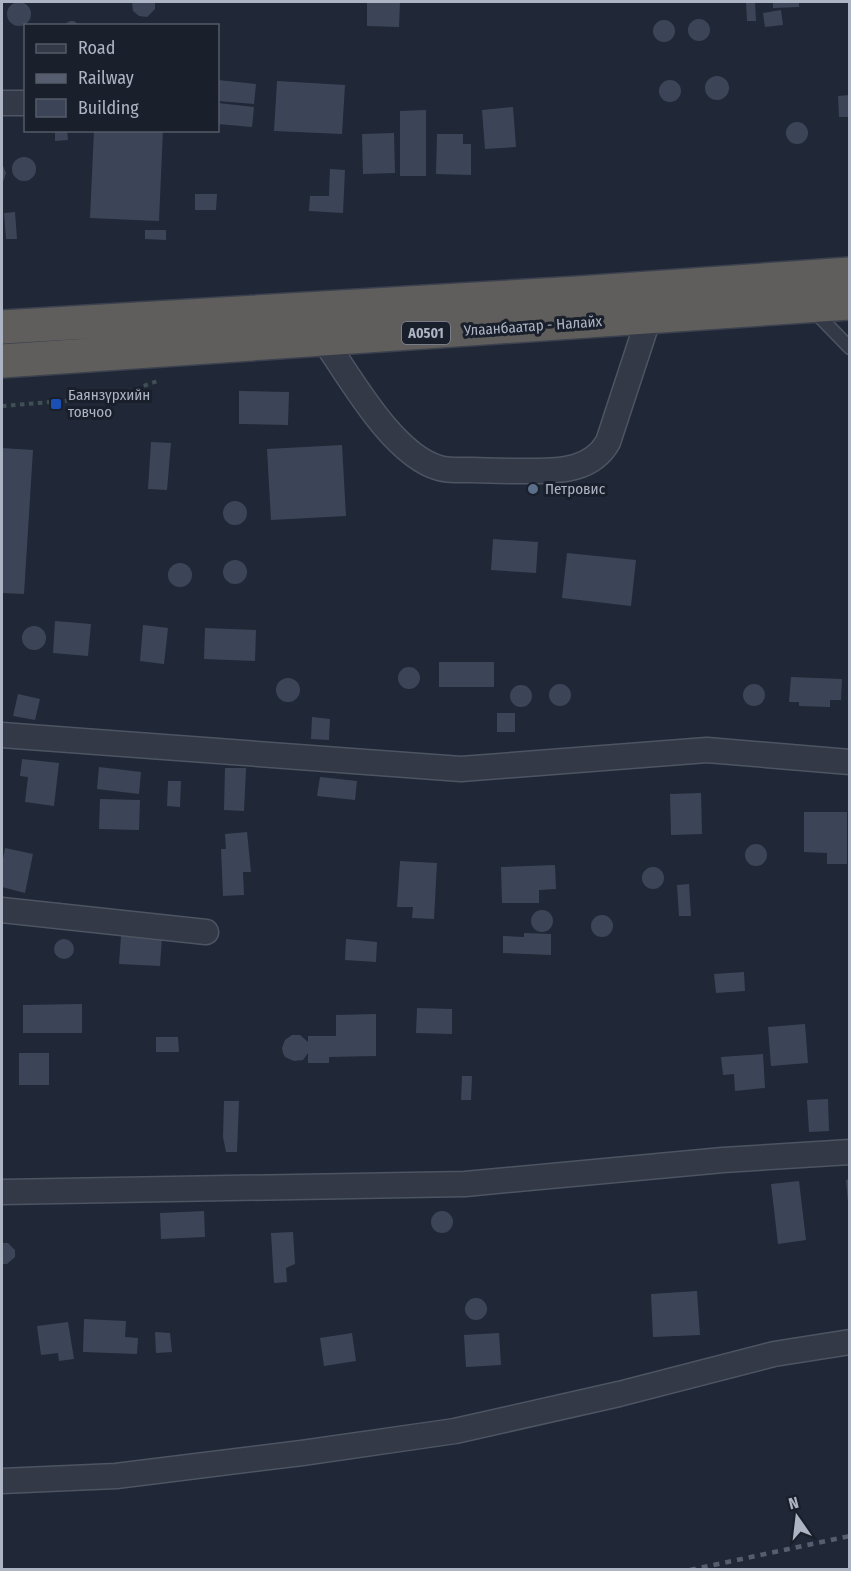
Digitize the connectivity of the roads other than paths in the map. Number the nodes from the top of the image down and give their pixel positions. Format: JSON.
{"nodes":[{"id":1,"x":2,"y":103,"type":"edge"},
{"id":2,"x":24,"y":103,"type":"edge"},
{"id":3,"x":849,"y":274,"type":"edge"},
{"id":4,"x":849,"y":303,"type":"edge"},
{"id":5,"x":809,"y":306,"type":"junction"},
{"id":6,"x":649,"y":317,"type":"junction"},
{"id":7,"x":2,"y":327,"type":"edge"},
{"id":8,"x":324,"y":340,"type":"junction"},
{"id":9,"x":849,"y":348,"type":"edge"},
{"id":10,"x":2,"y":361,"type":"edge"},
{"id":11,"x":2,"y":735,"type":"edge"},
{"id":12,"x":849,"y":762,"type":"edge"},
{"id":13,"x":2,"y":910,"type":"edge"},
{"id":14,"x":206,"y":932,"type":"dead end"},
{"id":15,"x":849,"y":1152,"type":"edge"},
{"id":16,"x":2,"y":1192,"type":"edge"},
{"id":17,"x":849,"y":1342,"type":"edge"},
{"id":18,"x":2,"y":1481,"type":"edge"}],
"edges":[{"from":1,"to":2,"type":"street"},
{"from":3,"to":7,"type":"highway","name":"Улаанбаатар - Налайх","number":"A0501"},
{"from":4,"to":5,"type":"highway","name":"Улаанбаатар - Налайх","number":"A0501"},
{"from":5,"to":6,"type":"highway","name":"Улаанбаатар - Налайх","number":"A0501"},
{"from":5,"to":9,"type":"lane"},
{"from":6,"to":8,"type":"highway","name":"Улаанбаатар - Налайх","number":"A0501"},
{"from":6,"to":8,"type":"street"},
{"from":8,"to":10,"type":"highway","name":"Улаанбаатар - Налайх","number":"A0501"},
{"from":11,"to":12,"type":"street"},
{"from":13,"to":14,"type":"street"},
{"from":15,"to":16,"type":"street"},
{"from":17,"to":18,"type":"street"}]}
